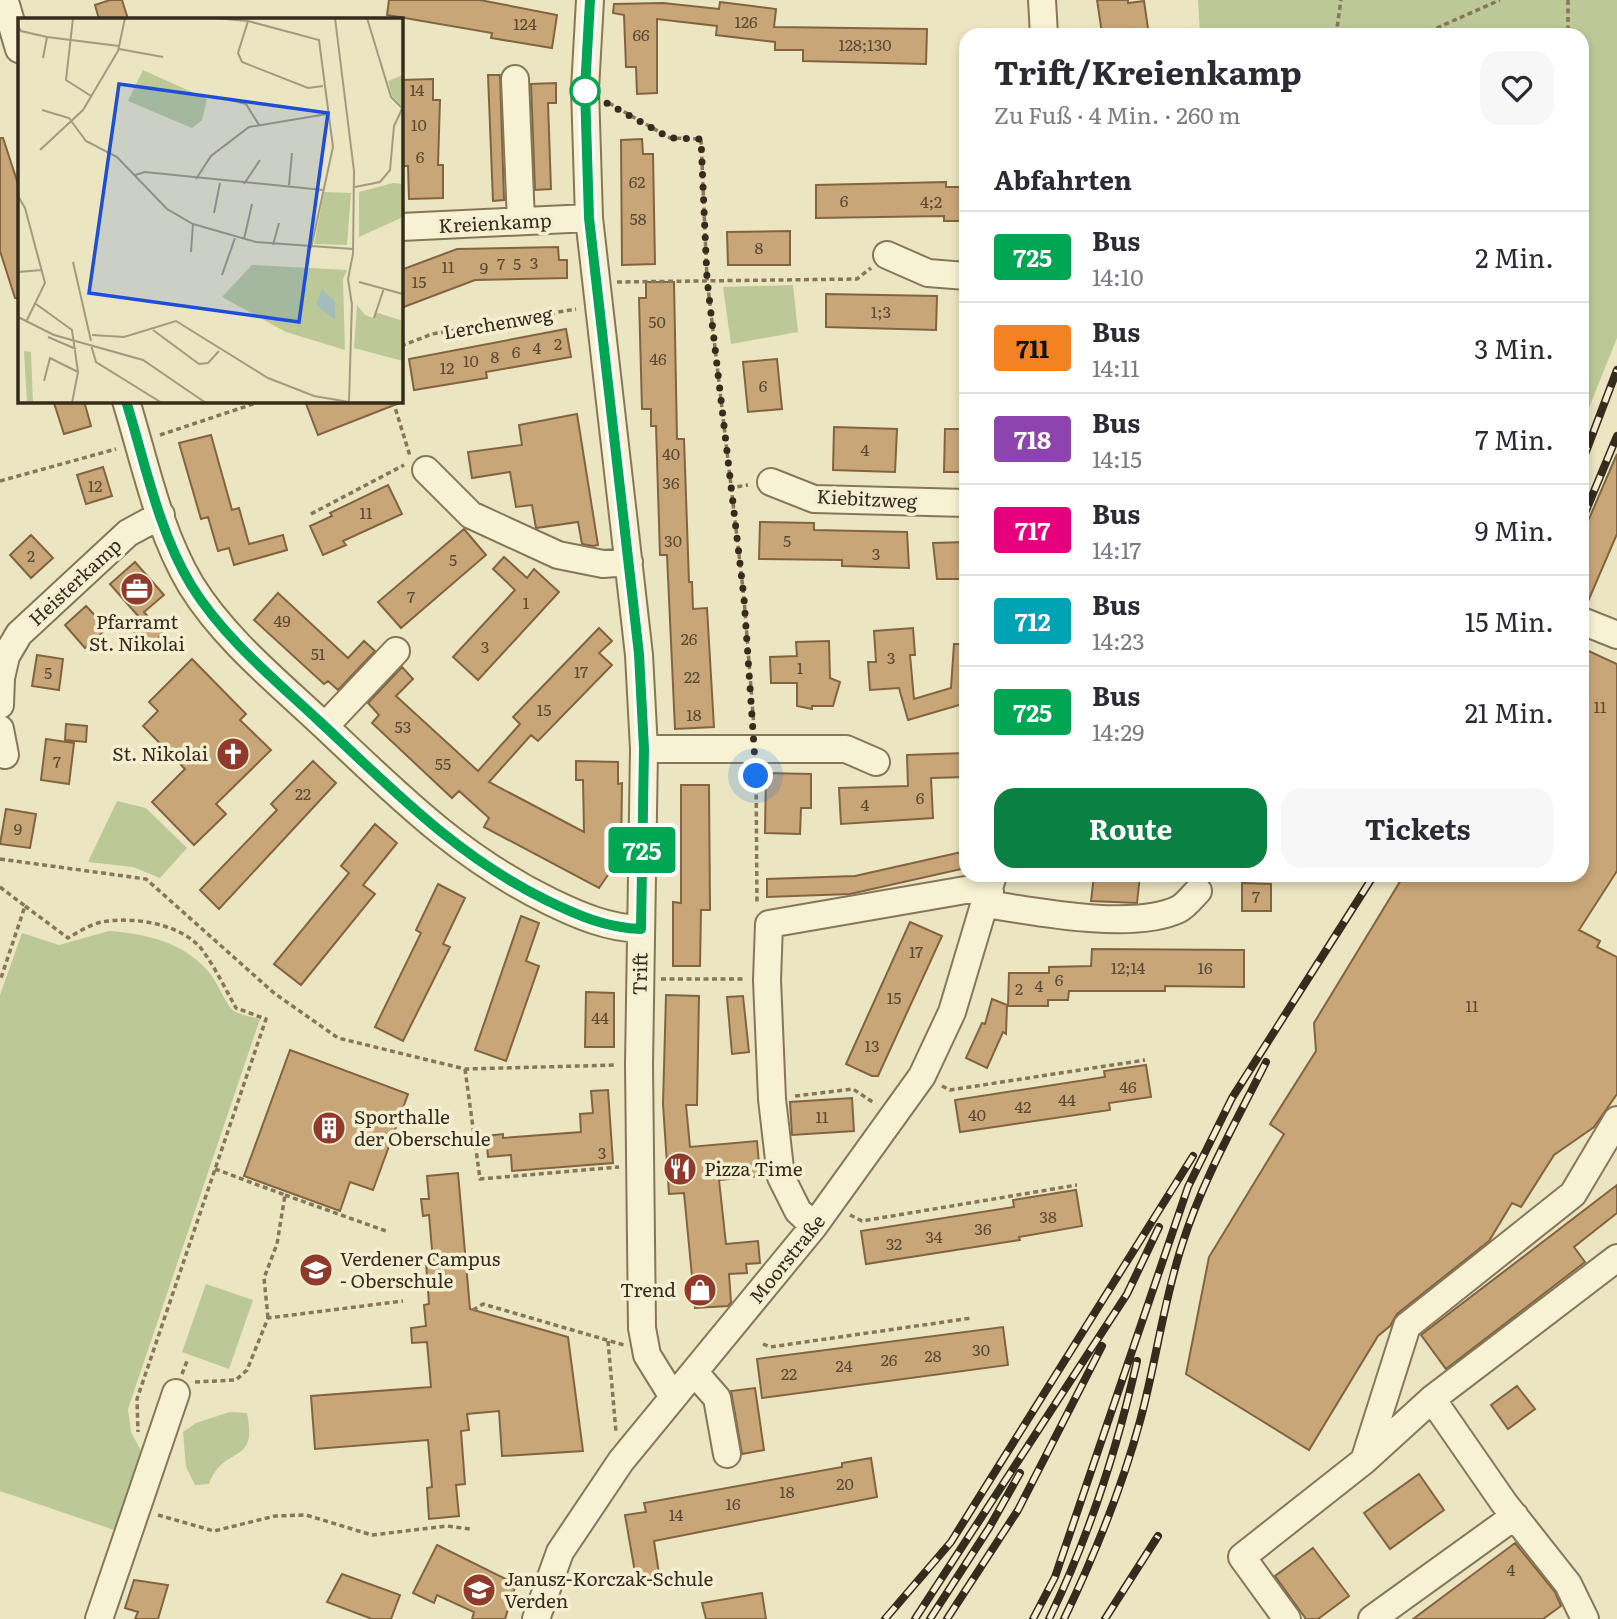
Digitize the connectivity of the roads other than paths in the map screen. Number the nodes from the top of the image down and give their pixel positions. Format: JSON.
{"nodes":[{"id":1,"x":590,"y":0,"type":"edge"},
{"id":2,"x":1042,"y":0,"type":"edge"},
{"id":3,"x":9,"y":4,"type":"edge"},
{"id":4,"x":1044,"y":28,"type":"edge"},
{"id":5,"x":18,"y":44,"type":"edge"},
{"id":6,"x":515,"y":79,"type":"dead end"},
{"id":7,"x":589,"y":218,"type":"junction"},
{"id":8,"x":521,"y":221,"type":"junction"},
{"id":9,"x":402,"y":227,"type":"edge"},
{"id":10,"x":887,"y":256,"type":"road end"},
{"id":11,"x":959,"y":275,"type":"edge"},
{"id":12,"x":126,"y":402,"type":"edge"},
{"id":13,"x":426,"y":470,"type":"dead end"},
{"id":14,"x":771,"y":482,"type":"dead end"},
{"id":15,"x":959,"y":503,"type":"edge"},
{"id":16,"x":161,"y":514,"type":"junction"},
{"id":17,"x":629,"y":562,"type":"junction"},
{"id":18,"x":1589,"y":624,"type":"edge"},
{"id":19,"x":1617,"y":635,"type":"edge"},
{"id":20,"x":396,"y":651,"type":"dead end"},
{"id":21,"x":0,"y":705,"type":"edge"},
{"id":22,"x":325,"y":726,"type":"junction"},
{"id":23,"x":0,"y":729,"type":"edge"},
{"id":24,"x":644,"y":749,"type":"junction"},
{"id":25,"x":5,"y":755,"type":"dead end"},
{"id":26,"x":876,"y":762,"type":"dead end"},
{"id":27,"x":990,"y":890,"type":"edge"},
{"id":28,"x":1198,"y":891,"type":"dead end"},
{"id":29,"x":641,"y":929,"type":"junction"},
{"id":30,"x":1617,"y":1120,"type":"edge"},
{"id":31,"x":814,"y":1226,"type":"junction"},
{"id":32,"x":1617,"y":1258,"type":"edge"},
{"id":33,"x":695,"y":1373,"type":"junction"},
{"id":34,"x":183,"y":1387,"type":"road end"},
{"id":35,"x":673,"y":1397,"type":"junction"},
{"id":36,"x":1432,"y":1399,"type":"junction"},
{"id":37,"x":727,"y":1454,"type":"dead end"},
{"id":38,"x":1365,"y":1460,"type":"junction"},
{"id":39,"x":1515,"y":1516,"type":"junction"},
{"id":40,"x":99,"y":1619,"type":"edge"},
{"id":41,"x":536,"y":1619,"type":"edge"},
{"id":42,"x":1287,"y":1619,"type":"edge"},
{"id":43,"x":1372,"y":1619,"type":"edge"},
{"id":44,"x":1585,"y":1619,"type":"edge"}],
"edges":[{"from":1,"to":7,"type":"street","name":"Trift"},
{"from":2,"to":4,"type":"street"},
{"from":3,"to":5,"type":"street"},
{"from":6,"to":8,"type":"street"},
{"from":7,"to":8,"type":"street","name":"Kreienkamp"},
{"from":7,"to":17,"type":"street","name":"Trift"},
{"from":8,"to":9,"type":"street","name":"Kreienkamp"},
{"from":10,"to":11,"type":"street"},
{"from":12,"to":16,"type":"street"},
{"from":13,"to":17,"type":"street"},
{"from":14,"to":15,"type":"street","name":"Kiebitzweg"},
{"from":16,"to":21,"type":"street","name":"Heisterkamp"},
{"from":16,"to":22,"type":"street"},
{"from":17,"to":24,"type":"street","name":"Trift"},
{"from":18,"to":19,"type":"street"},
{"from":20,"to":22,"type":"street"},
{"from":22,"to":29,"type":"street"},
{"from":23,"to":25,"type":"street"},
{"from":24,"to":26,"type":"street"},
{"from":24,"to":29,"type":"street","name":"Trift"},
{"from":27,"to":28,"type":"street"},
{"from":27,"to":31,"type":"street","name":"Moorstraße"},
{"from":27,"to":31,"type":"street"},
{"from":29,"to":35,"type":"street","name":"Trift"},
{"from":30,"to":38,"type":"street"},
{"from":31,"to":33,"type":"street","name":"Moorstraße"},
{"from":32,"to":36,"type":"street"},
{"from":33,"to":35,"type":"street","name":"Moorstraße"},
{"from":33,"to":37,"type":"street"},
{"from":34,"to":40,"type":"street"},
{"from":35,"to":41,"type":"street","name":"Moorstraße"},
{"from":36,"to":38,"type":"street"},
{"from":36,"to":39,"type":"street"},
{"from":38,"to":42,"type":"street"},
{"from":39,"to":43,"type":"street"},
{"from":39,"to":44,"type":"street"}]}
